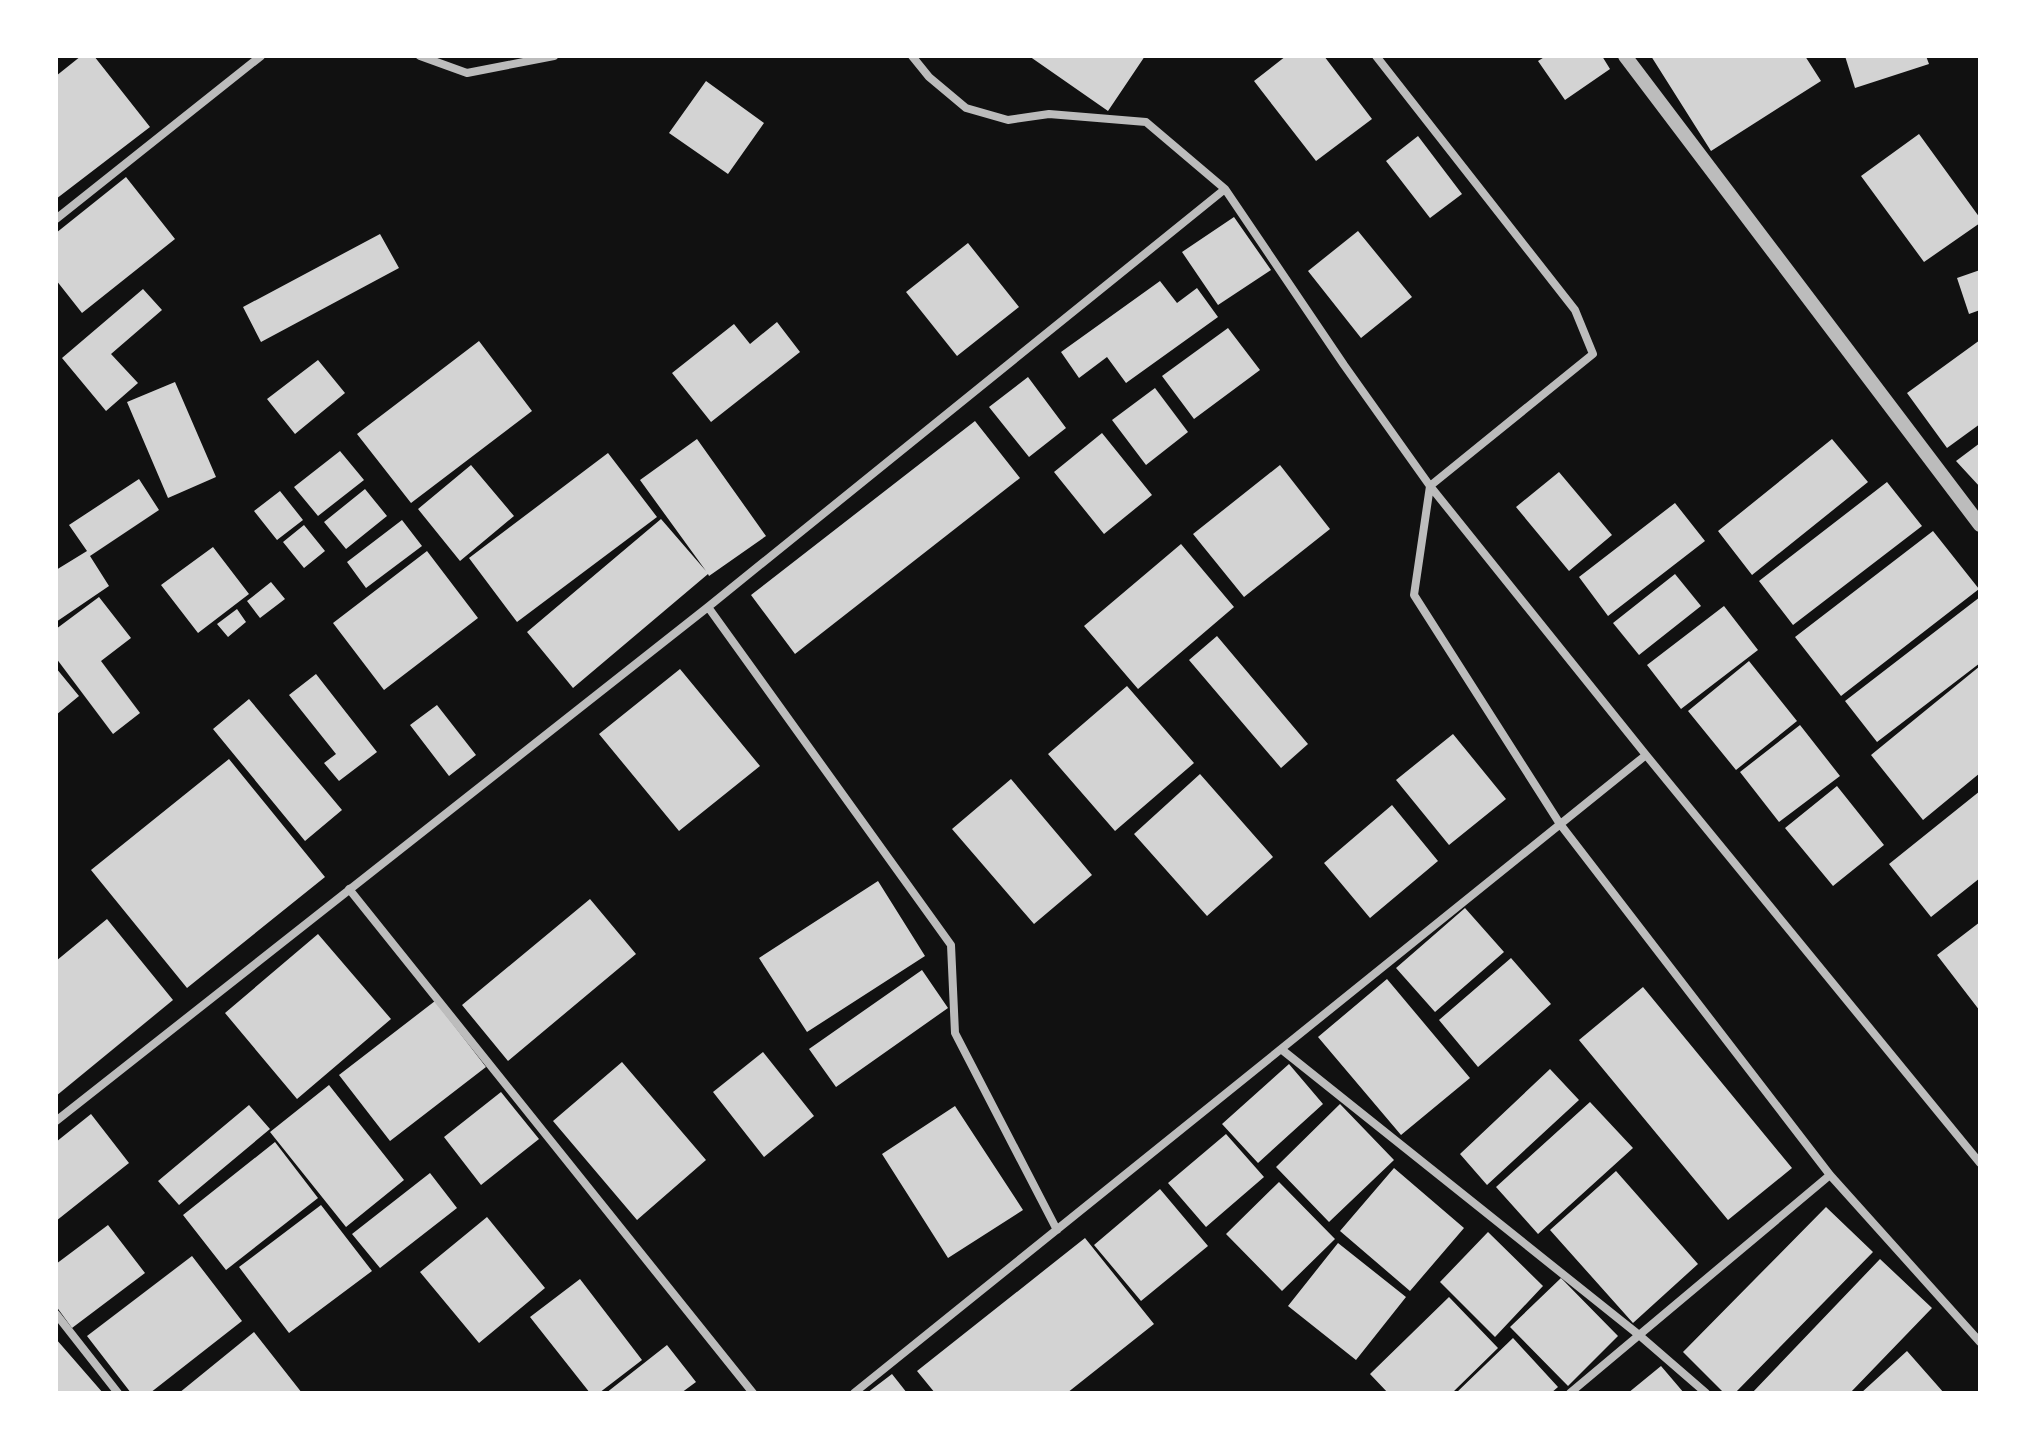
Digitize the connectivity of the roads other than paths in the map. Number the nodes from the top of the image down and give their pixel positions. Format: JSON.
{"nodes":[{"id":1,"x":261,"y":56,"type":"edge"},
{"id":2,"x":420,"y":56,"type":"edge"},
{"id":3,"x":554,"y":56,"type":"edge"},
{"id":4,"x":912,"y":56,"type":"edge"},
{"id":5,"x":1376,"y":56,"type":"edge"},
{"id":6,"x":1625,"y":56,"type":"edge"},
{"id":7,"x":1225,"y":189,"type":"junction"},
{"id":8,"x":56,"y":219,"type":"edge"},
{"id":9,"x":1430,"y":486,"type":"junction"},
{"id":10,"x":1980,"y":525,"type":"edge"},
{"id":11,"x":708,"y":607,"type":"junction"},
{"id":12,"x":1646,"y":755,"type":"junction"},
{"id":13,"x":1560,"y":824,"type":"junction"},
{"id":14,"x":349,"y":889,"type":"junction"},
{"id":15,"x":1281,"y":1049,"type":"junction"},
{"id":16,"x":56,"y":1121,"type":"edge"},
{"id":17,"x":1980,"y":1163,"type":"edge"},
{"id":18,"x":1830,"y":1175,"type":"junction"},
{"id":19,"x":1057,"y":1230,"type":"junction"},
{"id":20,"x":56,"y":1314,"type":"edge"},
{"id":21,"x":1639,"y":1335,"type":"junction"},
{"id":22,"x":1980,"y":1342,"type":"edge"},
{"id":23,"x":118,"y":1393,"type":"edge"},
{"id":24,"x":753,"y":1393,"type":"edge"},
{"id":25,"x":854,"y":1393,"type":"edge"},
{"id":26,"x":1570,"y":1393,"type":"edge"},
{"id":27,"x":1706,"y":1393,"type":"edge"}],
"edges":[{"from":1,"to":8,"type":"street"},
{"from":2,"to":3,"type":"street"},
{"from":4,"to":7,"type":"street"},
{"from":5,"to":9,"type":"street"},
{"from":6,"to":10,"type":"street"},
{"from":7,"to":9,"type":"street"},
{"from":7,"to":11,"type":"street"},
{"from":9,"to":12,"type":"street"},
{"from":9,"to":13,"type":"street"},
{"from":11,"to":14,"type":"street"},
{"from":11,"to":19,"type":"street"},
{"from":12,"to":13,"type":"street"},
{"from":12,"to":17,"type":"street"},
{"from":13,"to":15,"type":"street"},
{"from":13,"to":18,"type":"street"},
{"from":14,"to":16,"type":"street"},
{"from":14,"to":24,"type":"street"},
{"from":15,"to":19,"type":"street"},
{"from":15,"to":21,"type":"street"},
{"from":18,"to":21,"type":"street"},
{"from":18,"to":22,"type":"street"},
{"from":19,"to":25,"type":"street"},
{"from":20,"to":23,"type":"street"},
{"from":21,"to":26,"type":"street"},
{"from":21,"to":27,"type":"street"}]}
